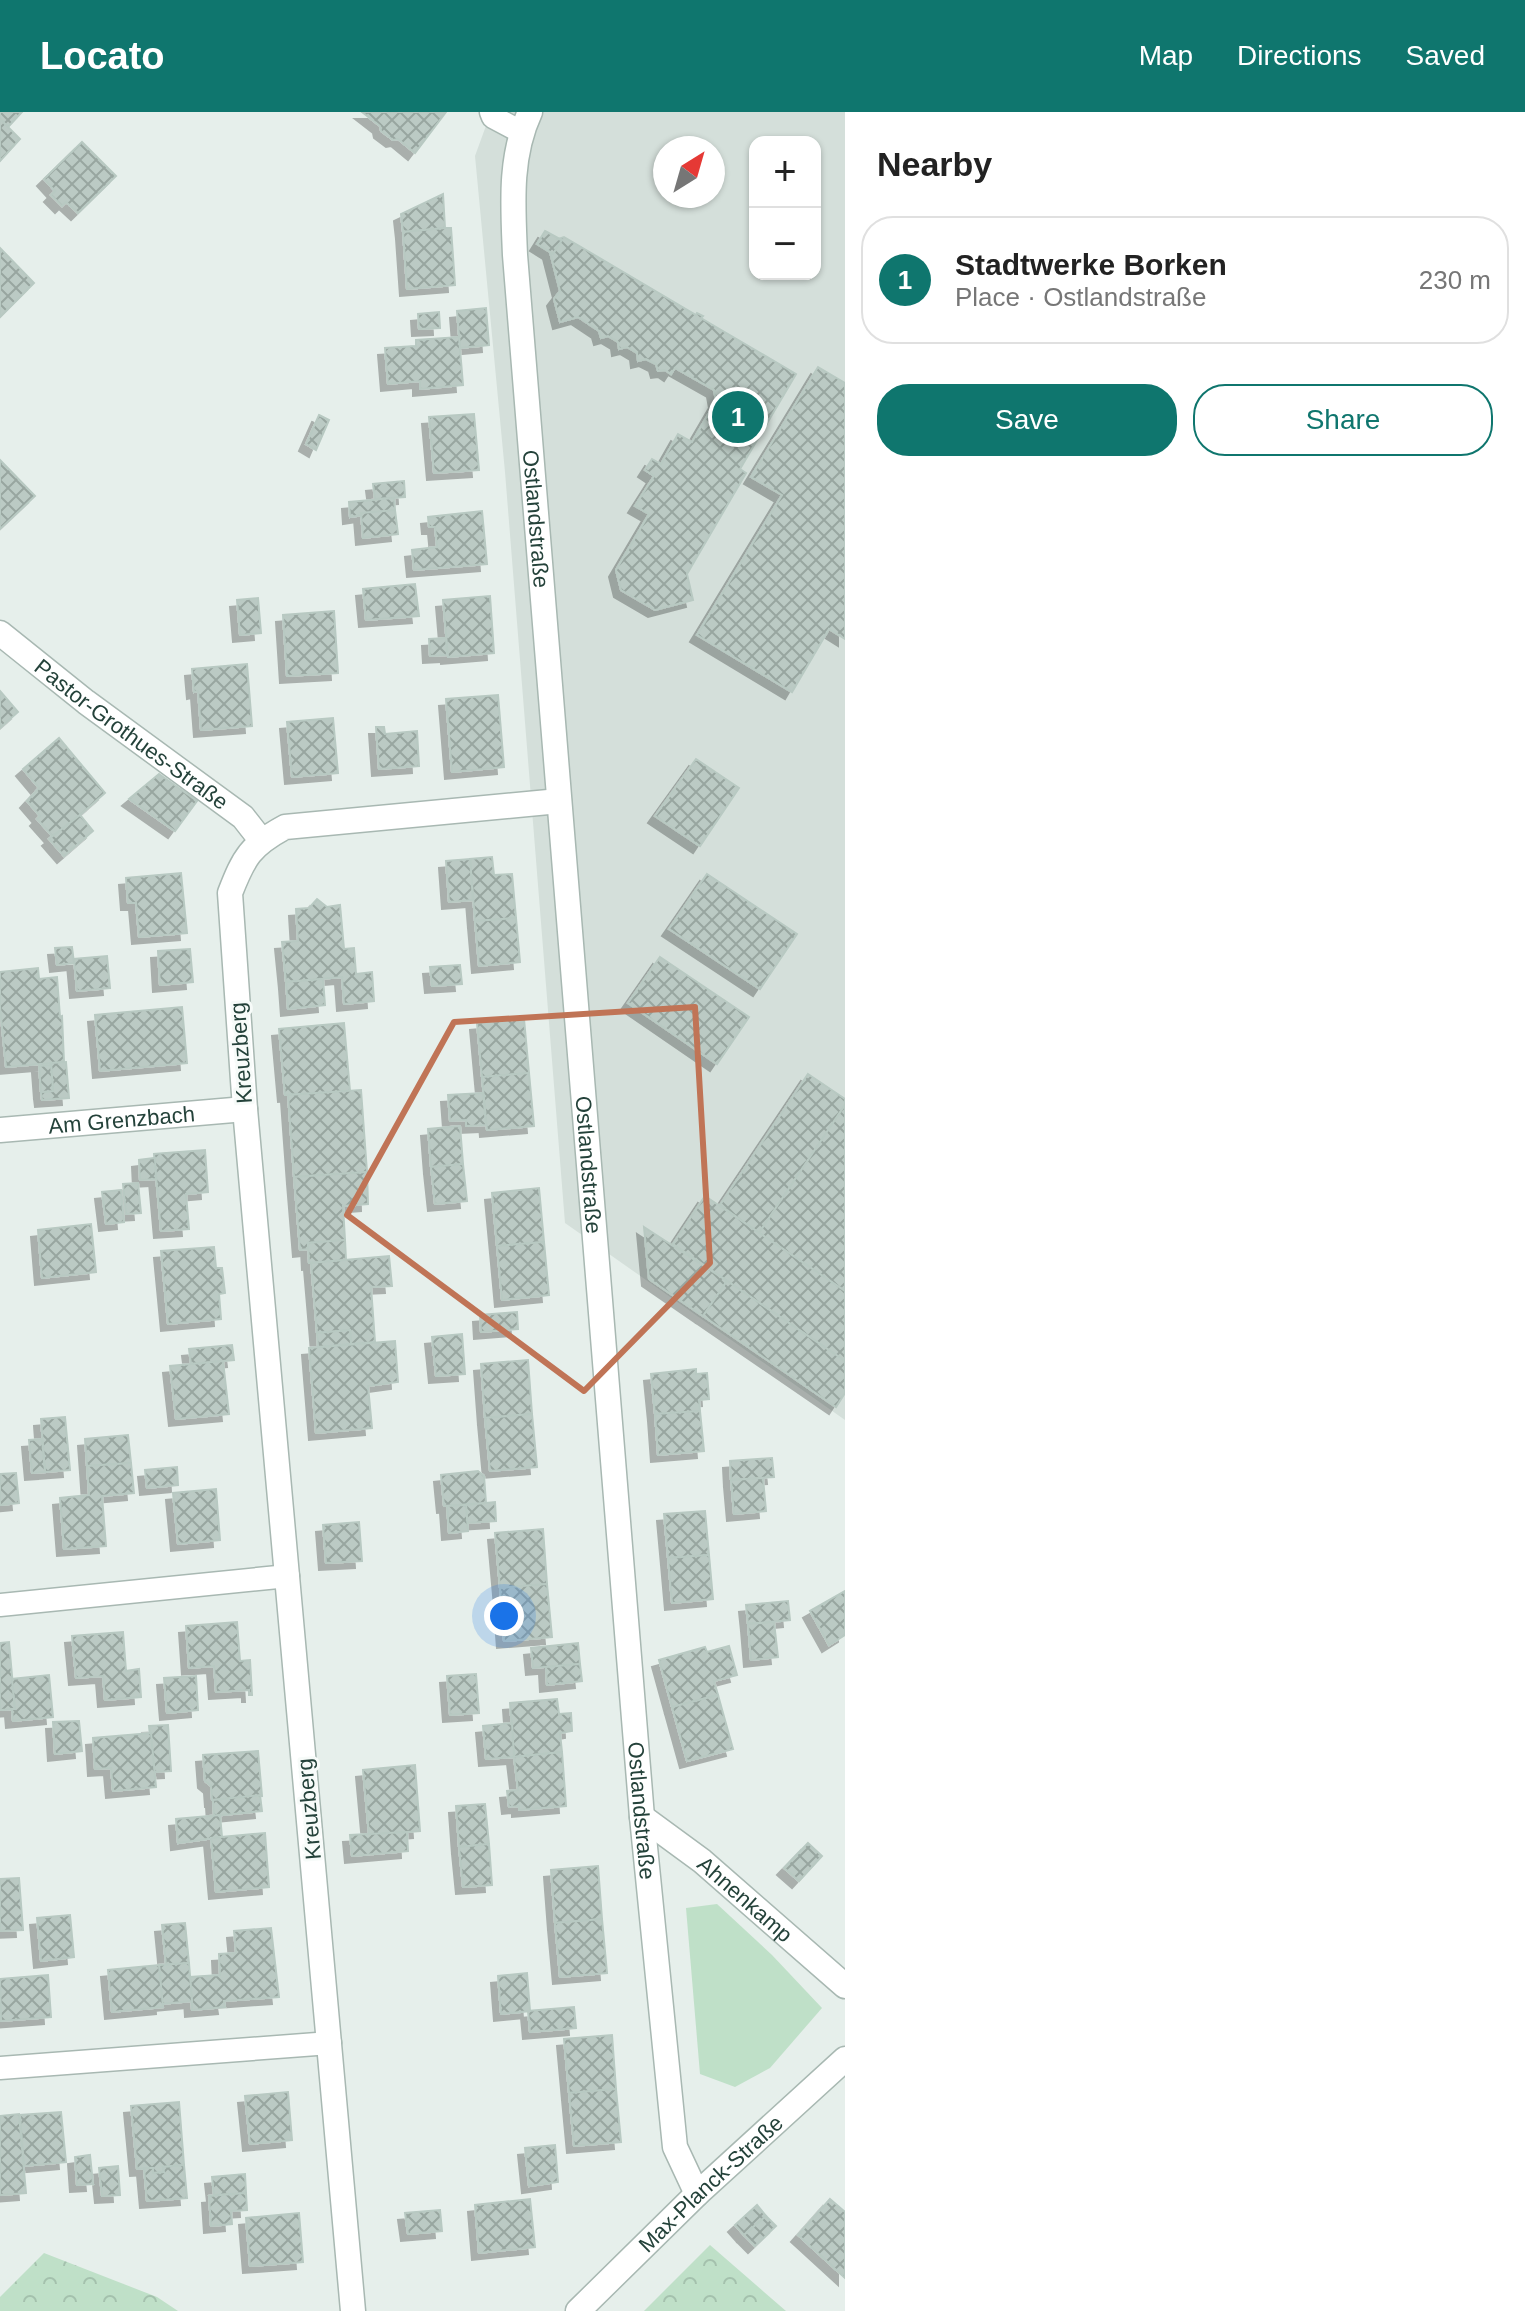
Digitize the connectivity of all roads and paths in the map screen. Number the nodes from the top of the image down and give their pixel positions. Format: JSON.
{"nodes":[{"id":1,"x":491,"y":112,"type":"edge"},
{"id":2,"x":525,"y":122,"type":"edge"},
{"id":3,"x":0,"y":633,"type":"edge"},
{"id":4,"x":559,"y":801,"type":"junction"},
{"id":5,"x":261,"y":840,"type":"junction"},
{"id":6,"x":245,"y":1109,"type":"junction"},
{"id":7,"x":0,"y":1130,"type":"edge"},
{"id":8,"x":288,"y":1576,"type":"junction"},
{"id":9,"x":0,"y":1605,"type":"edge"},
{"id":10,"x":642,"y":1817,"type":"junction"},
{"id":11,"x":845,"y":1986,"type":"edge"},
{"id":12,"x":330,"y":2043,"type":"junction"},
{"id":13,"x":845,"y":2059,"type":"edge"},
{"id":14,"x":0,"y":2068,"type":"edge"},
{"id":15,"x":697,"y":2194,"type":"junction"},
{"id":16,"x":353,"y":2311,"type":"edge"},
{"id":17,"x":578,"y":2311,"type":"edge"}],
"edges":[{"from":1,"to":2,"type":"lane","name":"Ostlandstraße"},
{"from":2,"to":4,"type":"street","name":"Ostlandstraße"},
{"from":3,"to":5,"type":"street","name":"Pastor-Grothues-Straße"},
{"from":4,"to":5,"type":"street"},
{"from":4,"to":10,"type":"street","name":"Ostlandstraße"},
{"from":5,"to":6,"type":"street","name":"Kreuzberg"},
{"from":6,"to":7,"type":"street","name":"Am Grenzbach"},
{"from":6,"to":8,"type":"street","name":"Kreuzberg"},
{"from":8,"to":9,"type":"lane"},
{"from":8,"to":12,"type":"street","name":"Kreuzberg"},
{"from":10,"to":11,"type":"street","name":"Ahnenkamp"},
{"from":10,"to":15,"type":"street","name":"Ostlandstraße"},
{"from":12,"to":14,"type":"lane"},
{"from":12,"to":16,"type":"street","name":"Kreuzberg"},
{"from":13,"to":15,"type":"street","name":"Max-Planck-Straße"},
{"from":15,"to":17,"type":"street","name":"Max-Planck-Straße"}]}
